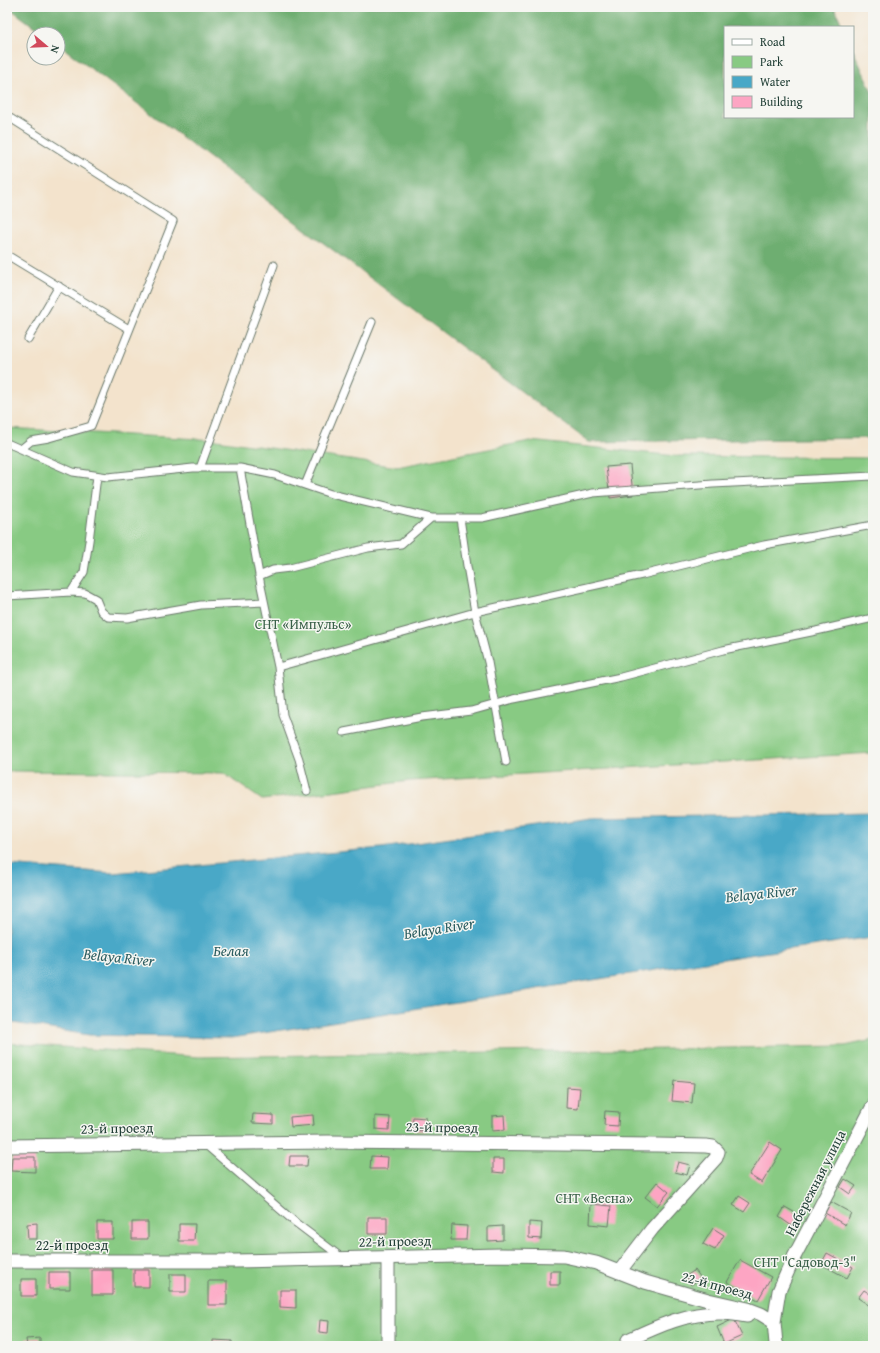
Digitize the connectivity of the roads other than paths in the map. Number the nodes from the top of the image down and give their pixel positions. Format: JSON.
{"nodes":[{"id":1,"x":7,"y":116,"type":"edge"},
{"id":2,"x":7,"y":255,"type":"edge"},
{"id":3,"x":274,"y":265,"type":"dead end"},
{"id":4,"x":59,"y":286,"type":"junction"},
{"id":5,"x":372,"y":322,"type":"dead end"},
{"id":6,"x":130,"y":329,"type":"junction"},
{"id":7,"x":28,"y":339,"type":"dead end"},
{"id":8,"x":7,"y":443,"type":"edge"},
{"id":9,"x":21,"y":449,"type":"junction"},
{"id":10,"x":200,"y":468,"type":"junction"},
{"id":11,"x":240,"y":468,"type":"junction"},
{"id":12,"x":97,"y":476,"type":"junction"},
{"id":13,"x":873,"y":476,"type":"edge"},
{"id":14,"x":306,"y":485,"type":"junction"},
{"id":15,"x":431,"y":518,"type":"junction"},
{"id":16,"x":460,"y":518,"type":"junction"},
{"id":17,"x":873,"y":525,"type":"edge"},
{"id":18,"x":259,"y":576,"type":"junction"},
{"id":19,"x":71,"y":592,"type":"junction"},
{"id":20,"x":7,"y":596,"type":"edge"},
{"id":21,"x":264,"y":602,"type":"junction"},
{"id":22,"x":476,"y":612,"type":"junction"},
{"id":23,"x":873,"y":618,"type":"edge"},
{"id":24,"x":278,"y":667,"type":"junction"},
{"id":25,"x":495,"y":704,"type":"junction"},
{"id":26,"x":344,"y":732,"type":"dead end"},
{"id":27,"x":506,"y":762,"type":"dead end"},
{"id":28,"x":307,"y":791,"type":"dead end"},
{"id":29,"x":873,"y":1106,"type":"edge"},
{"id":30,"x":204,"y":1143,"type":"junction"},
{"id":31,"x":7,"y":1146,"type":"edge"},
{"id":32,"x":388,"y":1258,"type":"junction"},
{"id":33,"x":343,"y":1259,"type":"junction"},
{"id":34,"x":7,"y":1261,"type":"edge"},
{"id":35,"x":619,"y":1272,"type":"junction"},
{"id":36,"x":774,"y":1322,"type":"junction"},
{"id":37,"x":628,"y":1340,"type":"dead end"},
{"id":38,"x":388,"y":1346,"type":"edge"},
{"id":39,"x":778,"y":1346,"type":"edge"}],
"edges":[{"from":1,"to":6,"type":"lane"},
{"from":2,"to":4,"type":"lane"},
{"from":3,"to":10,"type":"lane"},
{"from":4,"to":6,"type":"lane"},
{"from":4,"to":7,"type":"lane"},
{"from":5,"to":14,"type":"lane"},
{"from":6,"to":9,"type":"lane"},
{"from":8,"to":9,"type":"lane"},
{"from":9,"to":12,"type":"lane"},
{"from":10,"to":11,"type":"lane"},
{"from":10,"to":12,"type":"lane"},
{"from":11,"to":14,"type":"lane"},
{"from":11,"to":18,"type":"lane"},
{"from":12,"to":19,"type":"lane"},
{"from":13,"to":16,"type":"lane"},
{"from":14,"to":15,"type":"lane"},
{"from":15,"to":16,"type":"lane"},
{"from":15,"to":18,"type":"lane"},
{"from":16,"to":22,"type":"lane"},
{"from":17,"to":22,"type":"lane"},
{"from":18,"to":21,"type":"lane"},
{"from":19,"to":20,"type":"lane"},
{"from":19,"to":21,"type":"lane"},
{"from":21,"to":24,"type":"lane"},
{"from":22,"to":24,"type":"lane"},
{"from":22,"to":25,"type":"lane"},
{"from":23,"to":25,"type":"lane"},
{"from":24,"to":28,"type":"lane"},
{"from":25,"to":26,"type":"lane"},
{"from":25,"to":27,"type":"lane"},
{"from":29,"to":36,"type":"street","name":"Набережная улица"},
{"from":30,"to":31,"type":"street","name":"23-й проезд"},
{"from":30,"to":33,"type":"lane"},
{"from":30,"to":35,"type":"street","name":"23-й проезд"},
{"from":32,"to":33,"type":"street","name":"22-й проезд"},
{"from":32,"to":35,"type":"street","name":"22-й проезд"},
{"from":32,"to":38,"type":"street"},
{"from":33,"to":34,"type":"street","name":"22-й проезд"},
{"from":35,"to":36,"type":"street","name":"22-й проезд"},
{"from":36,"to":37,"type":"street"},
{"from":36,"to":39,"type":"street","name":"Набережная улица"}]}
